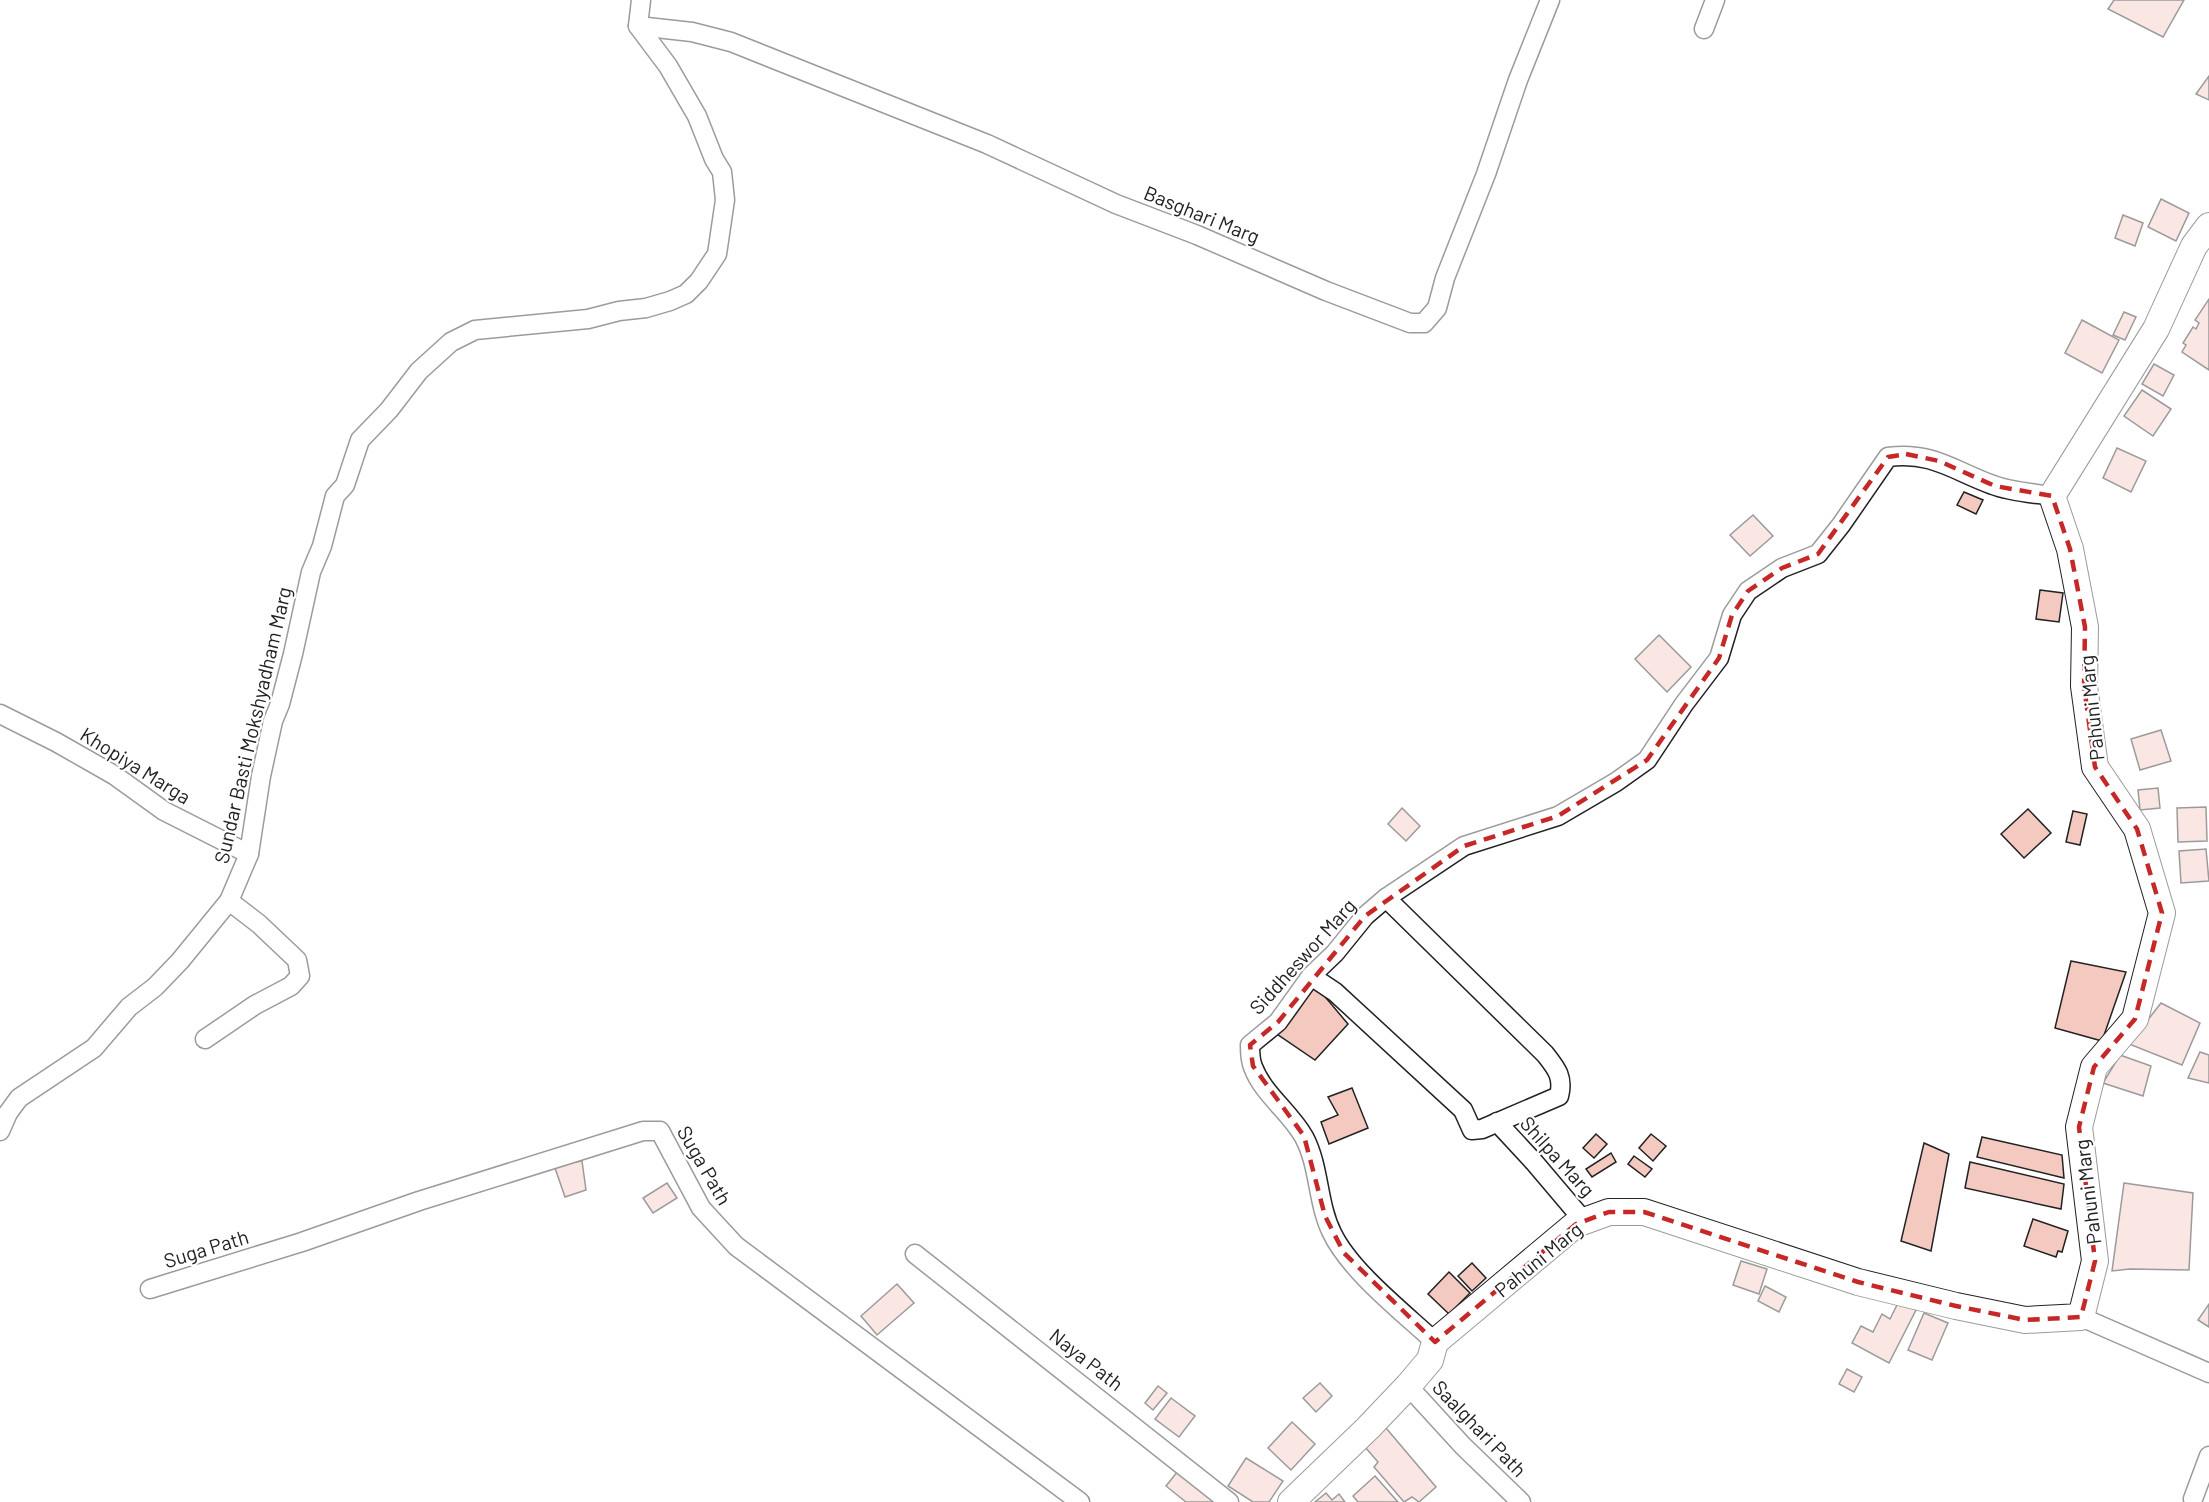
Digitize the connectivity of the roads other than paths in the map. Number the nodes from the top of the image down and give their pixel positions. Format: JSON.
{"nodes":[{"id":1,"x":641,"y":0,"type":"edge"},
{"id":2,"x":1550,"y":0,"type":"edge"},
{"id":3,"x":1715,"y":0,"type":"edge"},
{"id":4,"x":638,"y":26,"type":"junction"},
{"id":5,"x":1704,"y":28,"type":"dead end"},
{"id":6,"x":2209,"y":226,"type":"edge"},
{"id":7,"x":2052,"y":496,"type":"junction"},
{"id":8,"x":0,"y":714,"type":"edge"},
{"id":9,"x":249,"y":854,"type":"junction"},
{"id":10,"x":1386,"y":898,"type":"junction"},
{"id":11,"x":229,"y":901,"type":"junction"},
{"id":12,"x":1311,"y":976,"type":"junction"},
{"id":13,"x":205,"y":1039,"type":"dead end"},
{"id":14,"x":1497,"y":1122,"type":"junction"},
{"id":15,"x":0,"y":1131,"type":"edge"},
{"id":16,"x":1584,"y":1221,"type":"junction"},
{"id":17,"x":915,"y":1254,"type":"dead end"},
{"id":18,"x":150,"y":1289,"type":"dead end"},
{"id":19,"x":2081,"y":1317,"type":"junction"},
{"id":20,"x":1435,"y":1342,"type":"junction"},
{"id":21,"x":2209,"y":1373,"type":"edge"},
{"id":22,"x":1407,"y":1386,"type":"junction"},
{"id":23,"x":2209,"y":1456,"type":"edge"},
{"id":24,"x":2193,"y":1499,"type":"dead end"},
{"id":25,"x":1080,"y":1502,"type":"edge"},
{"id":26,"x":1229,"y":1502,"type":"edge"},
{"id":27,"x":1291,"y":1502,"type":"edge"},
{"id":28,"x":1521,"y":1502,"type":"edge"}],
"edges":[{"from":1,"to":4,"type":"street"},
{"from":2,"to":4,"type":"street","name":"Basghari Marg"},
{"from":3,"to":5,"type":"street"},
{"from":4,"to":9,"type":"street","name":"Sundar Basti Mokshyadham Marg"},
{"from":6,"to":7,"type":"street"},
{"from":7,"to":10,"type":"street","name":"Siddheswor Marg"},
{"from":7,"to":19,"type":"street","name":"Pahuni Marg"},
{"from":8,"to":9,"type":"street","name":"Khopiya Marga"},
{"from":9,"to":11,"type":"street","name":"Sundar Basti Mokshyadham Marg"},
{"from":10,"to":12,"type":"street","name":"Siddheswor Marg"},
{"from":10,"to":14,"type":"street"},
{"from":11,"to":13,"type":"street"},
{"from":11,"to":15,"type":"street","name":"Sundar Basti Mokshyadham Marg"},
{"from":12,"to":14,"type":"street"},
{"from":12,"to":20,"type":"street","name":"Siddheswor Marg"},
{"from":14,"to":16,"type":"street","name":"Shilpa Marg"},
{"from":16,"to":19,"type":"street","name":"Pahuni Marg"},
{"from":16,"to":20,"type":"street","name":"Pahuni Marg"},
{"from":17,"to":26,"type":"street","name":"Naya Path"},
{"from":18,"to":25,"type":"street","name":"Suga Path"},
{"from":19,"to":21,"type":"street"},
{"from":20,"to":22,"type":"street","name":"Pahuni Marg"},
{"from":22,"to":27,"type":"street","name":"Pahuni Marg"},
{"from":22,"to":28,"type":"street","name":"Saalghari Path"},
{"from":23,"to":24,"type":"street"}]}
